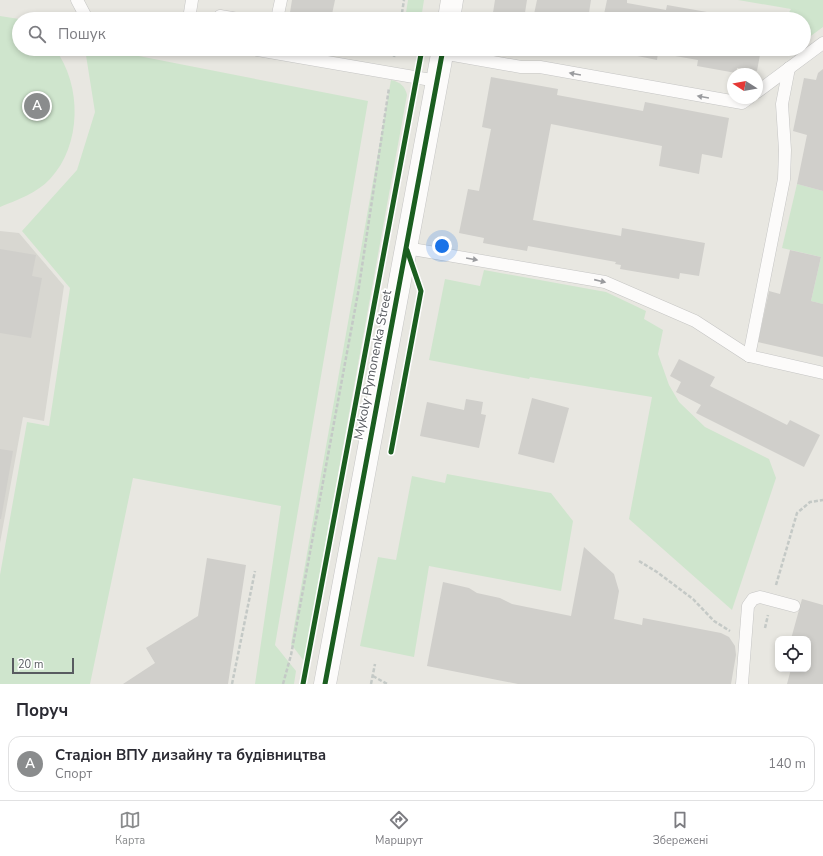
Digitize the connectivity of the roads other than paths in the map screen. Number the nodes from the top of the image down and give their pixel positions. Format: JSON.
{"nodes":[{"id":1,"x":77,"y":0,"type":"edge"},
{"id":2,"x":192,"y":0,"type":"edge"},
{"id":3,"x":281,"y":0,"type":"edge"},
{"id":4,"x":452,"y":0,"type":"edge"},
{"id":5,"x":83,"y":12,"type":"edge"},
{"id":6,"x":190,"y":12,"type":"edge"},
{"id":7,"x":279,"y":12,"type":"edge"},
{"id":8,"x":450,"y":12,"type":"edge"},
{"id":9,"x":823,"y":43,"type":"edge"},
{"id":10,"x":811,"y":52,"type":"edge"},
{"id":11,"x":293,"y":56,"type":"edge"},
{"id":12,"x":442,"y":56,"type":"edge"},
{"id":13,"x":467,"y":56,"type":"edge"},
{"id":14,"x":805,"y":56,"type":"edge"},
{"id":15,"x":789,"y":68,"type":"junction"},
{"id":16,"x":437,"y":81,"type":"junction"},
{"id":17,"x":763,"y":88,"type":"edge"},
{"id":18,"x":727,"y":101,"type":"edge"},
{"id":19,"x":406,"y":248,"type":"junction"},
{"id":20,"x":749,"y":356,"type":"junction"},
{"id":21,"x":823,"y":373,"type":"edge"},
{"id":22,"x":794,"y":606,"type":"dead end"},
{"id":23,"x":325,"y":684,"type":"edge"},
{"id":24,"x":742,"y":684,"type":"edge"}],
"edges":[{"from":1,"to":5,"type":"lane"},
{"from":2,"to":6,"type":"lane"},
{"from":3,"to":7,"type":"lane"},
{"from":4,"to":8,"type":"street"},
{"from":9,"to":10,"type":"lane"},
{"from":11,"to":16,"type":"lane"},
{"from":12,"to":16,"type":"street","name":"Mykoly Pymonenka Street"},
{"from":18,"to":13,"type":"lane","one_way":true},
{"from":14,"to":15,"type":"lane"},
{"from":15,"to":17,"type":"lane"},
{"from":15,"to":20,"type":"lane"},
{"from":16,"to":19,"type":"street","name":"Mykoly Pymonenka Street"},
{"from":19,"to":20,"type":"lane","one_way":true},
{"from":19,"to":23,"type":"street","name":"Mykoly Pymonenka Street"},
{"from":20,"to":21,"type":"lane"},
{"from":22,"to":24,"type":"lane"}]}
